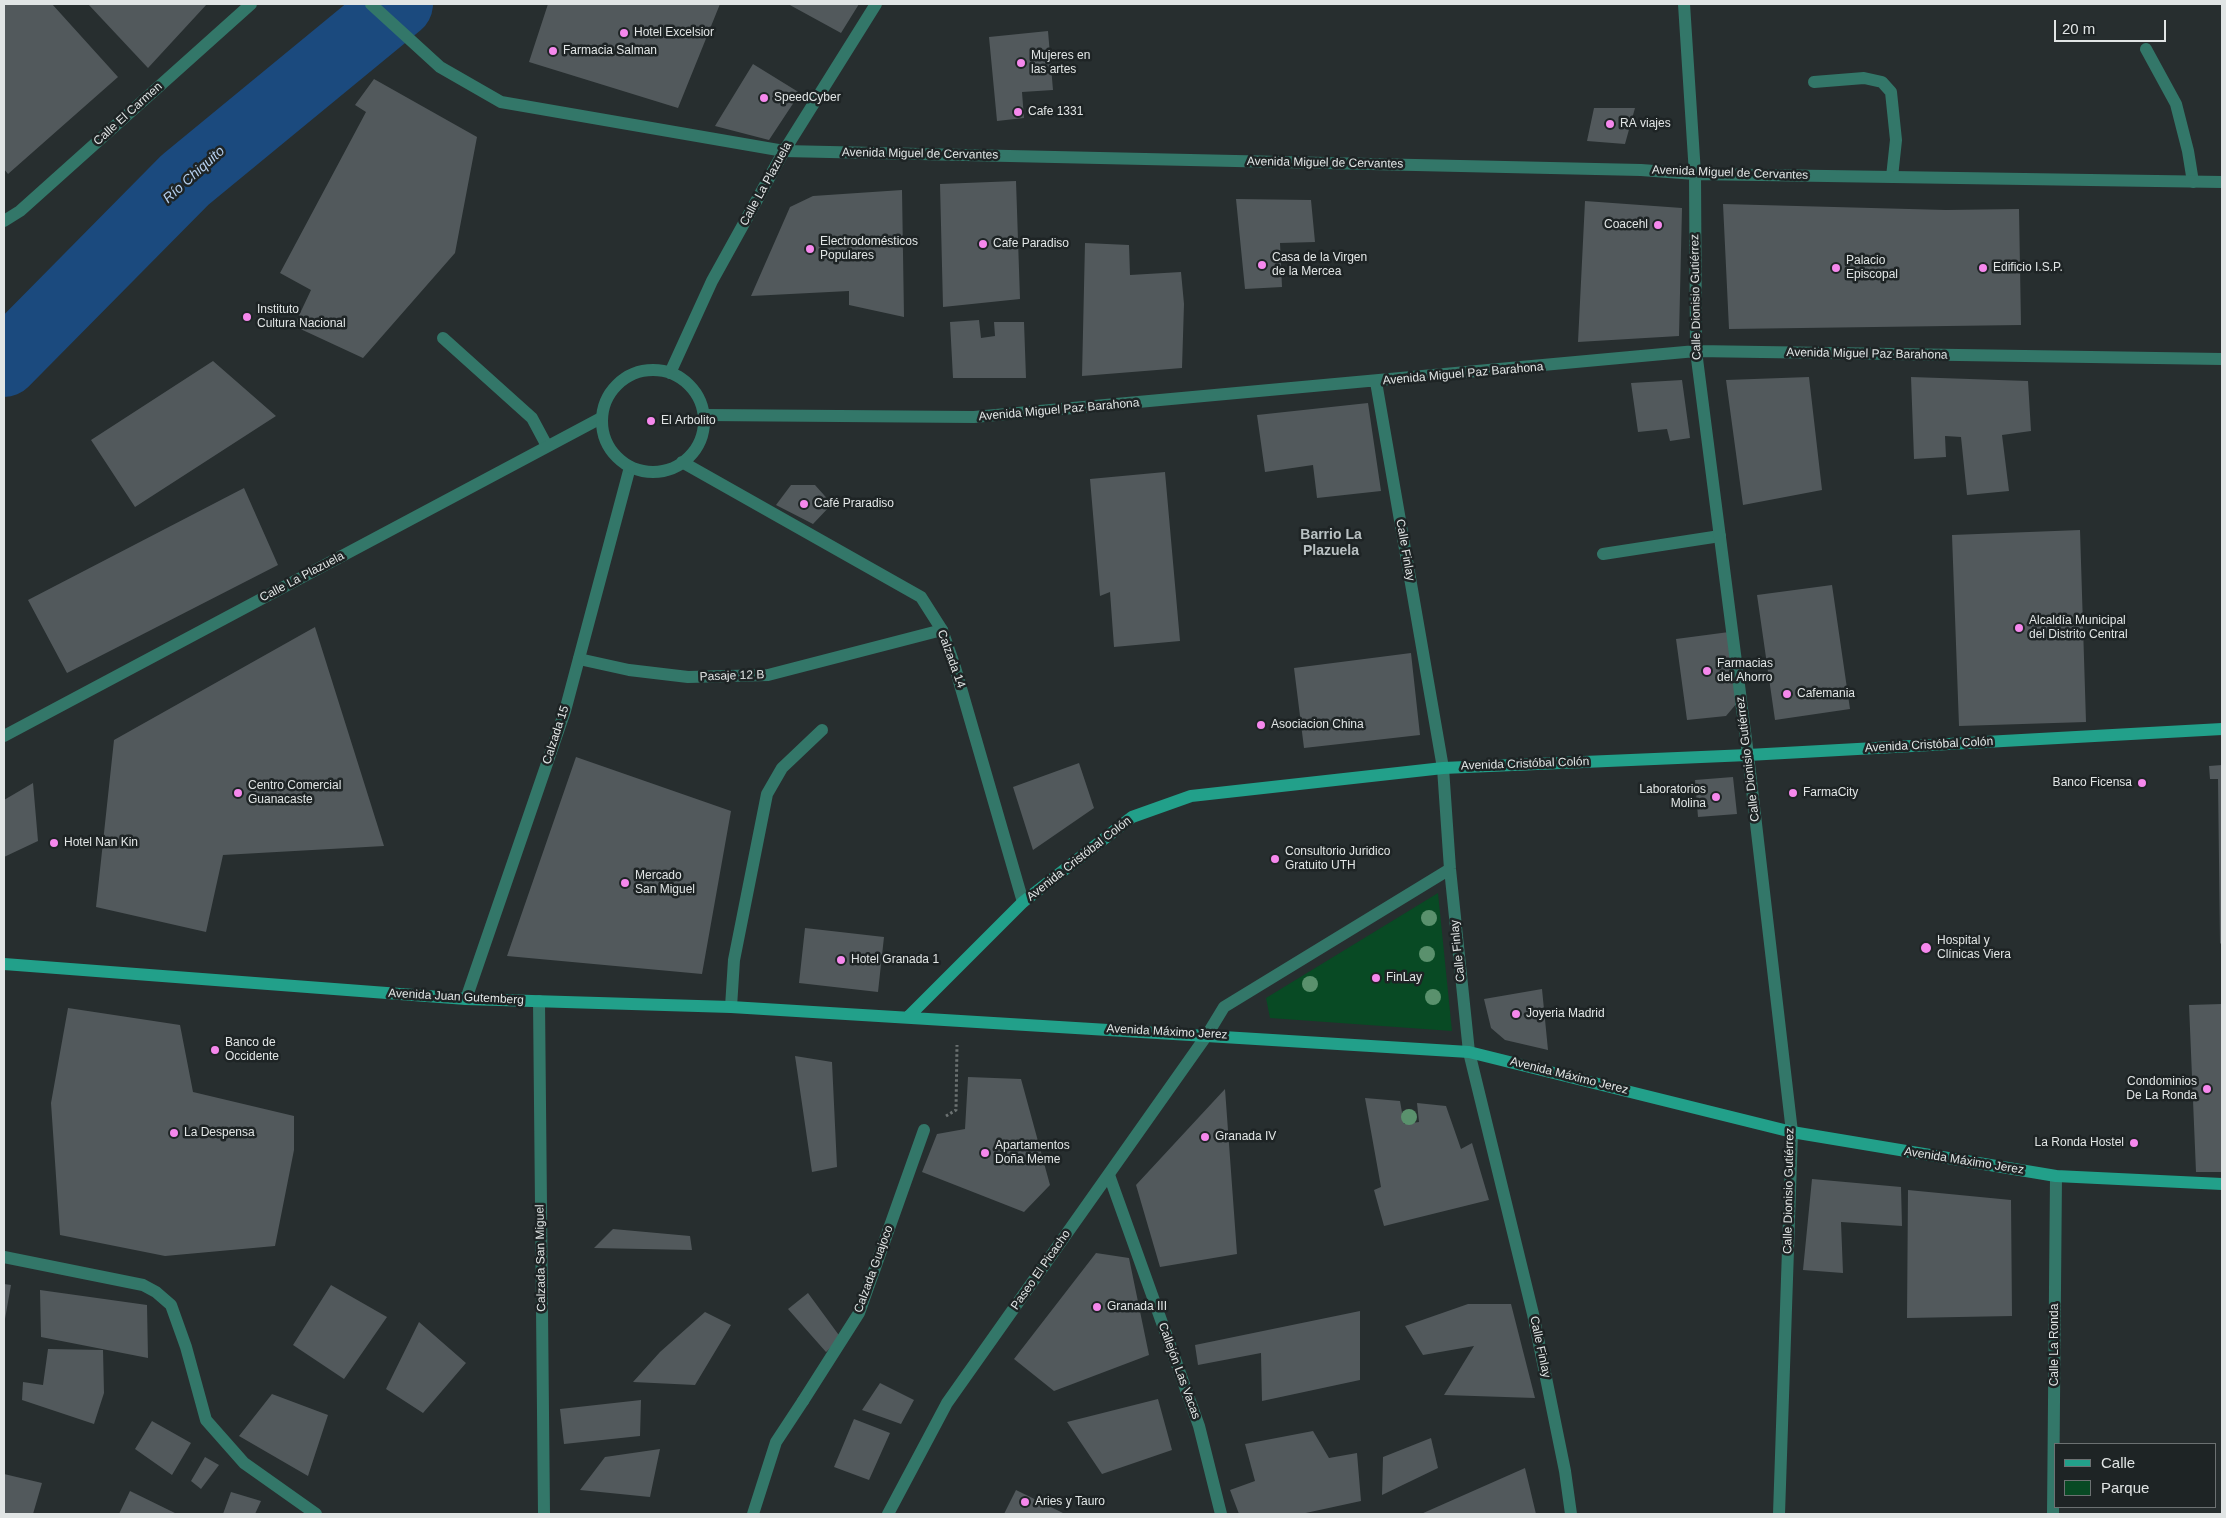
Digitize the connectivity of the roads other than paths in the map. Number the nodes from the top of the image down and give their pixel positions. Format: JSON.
{"nodes":[{"id":1,"x":251,"y":4,"type":"edge"},
{"id":2,"x":371,"y":4,"type":"edge"},
{"id":3,"x":876,"y":4,"type":"edge"},
{"id":4,"x":1684,"y":4,"type":"edge"},
{"id":5,"x":2146,"y":48,"type":"dead end"},
{"id":6,"x":1814,"y":82,"type":"dead end"},
{"id":7,"x":784,"y":150,"type":"junction"},
{"id":8,"x":1695,"y":174,"type":"junction"},
{"id":9,"x":1892,"y":177,"type":"junction"},
{"id":10,"x":2193,"y":182,"type":"junction"},
{"id":11,"x":2222,"y":182,"type":"edge"},
{"id":12,"x":4,"y":221,"type":"edge"},
{"id":13,"x":443,"y":338,"type":"dead end"},
{"id":14,"x":1696,"y":351,"type":"junction"},
{"id":15,"x":2222,"y":359,"type":"edge"},
{"id":16,"x":670,"y":373,"type":"junction"},
{"id":17,"x":1376,"y":382,"type":"junction"},
{"id":18,"x":704,"y":415,"type":"junction"},
{"id":19,"x":601,"y":418,"type":"junction"},
{"id":20,"x":547,"y":446,"type":"junction"},
{"id":21,"x":682,"y":462,"type":"junction"},
{"id":22,"x":630,"y":467,"type":"junction"},
{"id":23,"x":1720,"y":536,"type":"junction"},
{"id":24,"x":1603,"y":554,"type":"dead end"},
{"id":25,"x":942,"y":630,"type":"junction"},
{"id":26,"x":579,"y":659,"type":"junction"},
{"id":27,"x":2222,"y":729,"type":"edge"},
{"id":28,"x":822,"y":730,"type":"dead end"},
{"id":29,"x":4,"y":736,"type":"edge"},
{"id":30,"x":1748,"y":755,"type":"junction"},
{"id":31,"x":1443,"y":768,"type":"junction"},
{"id":32,"x":1450,"y":869,"type":"junction"},
{"id":33,"x":1023,"y":902,"type":"junction"},
{"id":34,"x":4,"y":964,"type":"edge"},
{"id":35,"x":466,"y":999,"type":"junction"},
{"id":36,"x":539,"y":1001,"type":"junction"},
{"id":37,"x":731,"y":1007,"type":"junction"},
{"id":38,"x":908,"y":1017,"type":"junction"},
{"id":39,"x":1207,"y":1034,"type":"junction"},
{"id":40,"x":1469,"y":1052,"type":"junction"},
{"id":41,"x":924,"y":1130,"type":"road end"},
{"id":42,"x":1792,"y":1132,"type":"junction"},
{"id":43,"x":1109,"y":1175,"type":"junction"},
{"id":44,"x":2056,"y":1176,"type":"junction"},
{"id":45,"x":2222,"y":1184,"type":"edge"},
{"id":46,"x":4,"y":1257,"type":"edge"},
{"id":47,"x":316,"y":1514,"type":"edge"},
{"id":48,"x":544,"y":1514,"type":"edge"},
{"id":49,"x":753,"y":1514,"type":"edge"},
{"id":50,"x":888,"y":1514,"type":"edge"},
{"id":51,"x":1221,"y":1514,"type":"edge"},
{"id":52,"x":1571,"y":1514,"type":"edge"},
{"id":53,"x":1779,"y":1514,"type":"edge"},
{"id":54,"x":2053,"y":1514,"type":"edge"}],
"edges":[{"from":1,"to":12,"type":"street","name":"Calle El Carmen"},
{"from":2,"to":7,"type":"street","name":"Avenida Miguel de Cervantes"},
{"from":3,"to":7,"type":"street","name":"Calle La Plazuela"},
{"from":4,"to":8,"type":"street","name":"Calle Dionisio Gutiérrez"},
{"from":5,"to":10,"type":"street"},
{"from":6,"to":9,"type":"street"},
{"from":7,"to":8,"type":"street","name":"Avenida Miguel de Cervantes"},
{"from":7,"to":16,"type":"street","name":"Calle La Plazuela"},
{"from":8,"to":9,"type":"street","name":"Avenida Miguel de Cervantes"},
{"from":8,"to":14,"type":"street","name":"Calle Dionisio Gutiérrez"},
{"from":9,"to":10,"type":"street","name":"Avenida Miguel de Cervantes"},
{"from":10,"to":11,"type":"street","name":"Avenida Miguel de Cervantes"},
{"from":13,"to":20,"type":"street"},
{"from":14,"to":15,"type":"street","name":"Avenida Miguel Paz Barahona"},
{"from":14,"to":17,"type":"street","name":"Avenida Miguel Paz Barahona"},
{"from":14,"to":23,"type":"street","name":"Calle Dionisio Gutiérrez"},
{"from":16,"to":18,"type":"street"},
{"from":16,"to":19,"type":"street"},
{"from":17,"to":18,"type":"street","name":"Avenida Miguel Paz Barahona"},
{"from":17,"to":31,"type":"street","name":"Calle Finlay"},
{"from":18,"to":21,"type":"street"},
{"from":19,"to":20,"type":"street","name":"Calle La Plazuela"},
{"from":19,"to":22,"type":"street"},
{"from":20,"to":29,"type":"street","name":"Calle La Plazuela"},
{"from":21,"to":22,"type":"street"},
{"from":21,"to":25,"type":"street","name":"Calzada 14"},
{"from":22,"to":26,"type":"street","name":"Calzada 15"},
{"from":23,"to":24,"type":"street"},
{"from":23,"to":30,"type":"street","name":"Calle Dionisio Gutiérrez"},
{"from":25,"to":26,"type":"street","name":"Pasaje 12 B"},
{"from":25,"to":33,"type":"street","name":"Calzada 14"},
{"from":26,"to":35,"type":"street","name":"Calzada 15"},
{"from":27,"to":30,"type":"main road","name":"Avenida Cristóbal Colón"},
{"from":28,"to":37,"type":"street"},
{"from":30,"to":31,"type":"main road","name":"Avenida Cristóbal Colón"},
{"from":30,"to":42,"type":"street","name":"Calle Dionisio Gutiérrez"},
{"from":31,"to":32,"type":"street","name":"Calle Finlay"},
{"from":31,"to":33,"type":"main road","name":"Avenida Cristóbal Colón"},
{"from":32,"to":39,"type":"street","name":"Paseo El Picacho"},
{"from":32,"to":40,"type":"street","name":"Calle Finlay"},
{"from":33,"to":38,"type":"main road","name":"Avenida Cristóbal Colón"},
{"from":34,"to":35,"type":"main road","name":"Avenida Juan Gutemberg"},
{"from":35,"to":36,"type":"main road","name":"Avenida Juan Gutemberg"},
{"from":36,"to":37,"type":"main road","name":"Avenida Juan Gutemberg"},
{"from":36,"to":48,"type":"street","name":"Calzada San Miguel"},
{"from":37,"to":38,"type":"main road","name":"Avenida Juan Gutemberg"},
{"from":38,"to":39,"type":"main road","name":"Avenida Máximo Jerez"},
{"from":39,"to":40,"type":"main road","name":"Avenida Máximo Jerez"},
{"from":39,"to":43,"type":"street","name":"Paseo El Picacho"},
{"from":40,"to":42,"type":"main road","name":"Avenida Máximo Jerez"},
{"from":40,"to":52,"type":"street","name":"Calle Finlay"},
{"from":41,"to":49,"type":"street","name":"Calzada Guajoco"},
{"from":42,"to":44,"type":"main road","name":"Avenida Máximo Jerez"},
{"from":42,"to":53,"type":"street","name":"Calle Dionisio Gutiérrez"},
{"from":43,"to":50,"type":"street","name":"Paseo El Picacho"},
{"from":43,"to":51,"type":"street","name":"Callejón Las Vacas"},
{"from":44,"to":45,"type":"main road","name":"Avenida Máximo Jerez"},
{"from":44,"to":54,"type":"street","name":"Calle La Ronda"},
{"from":46,"to":47,"type":"street"}]}
